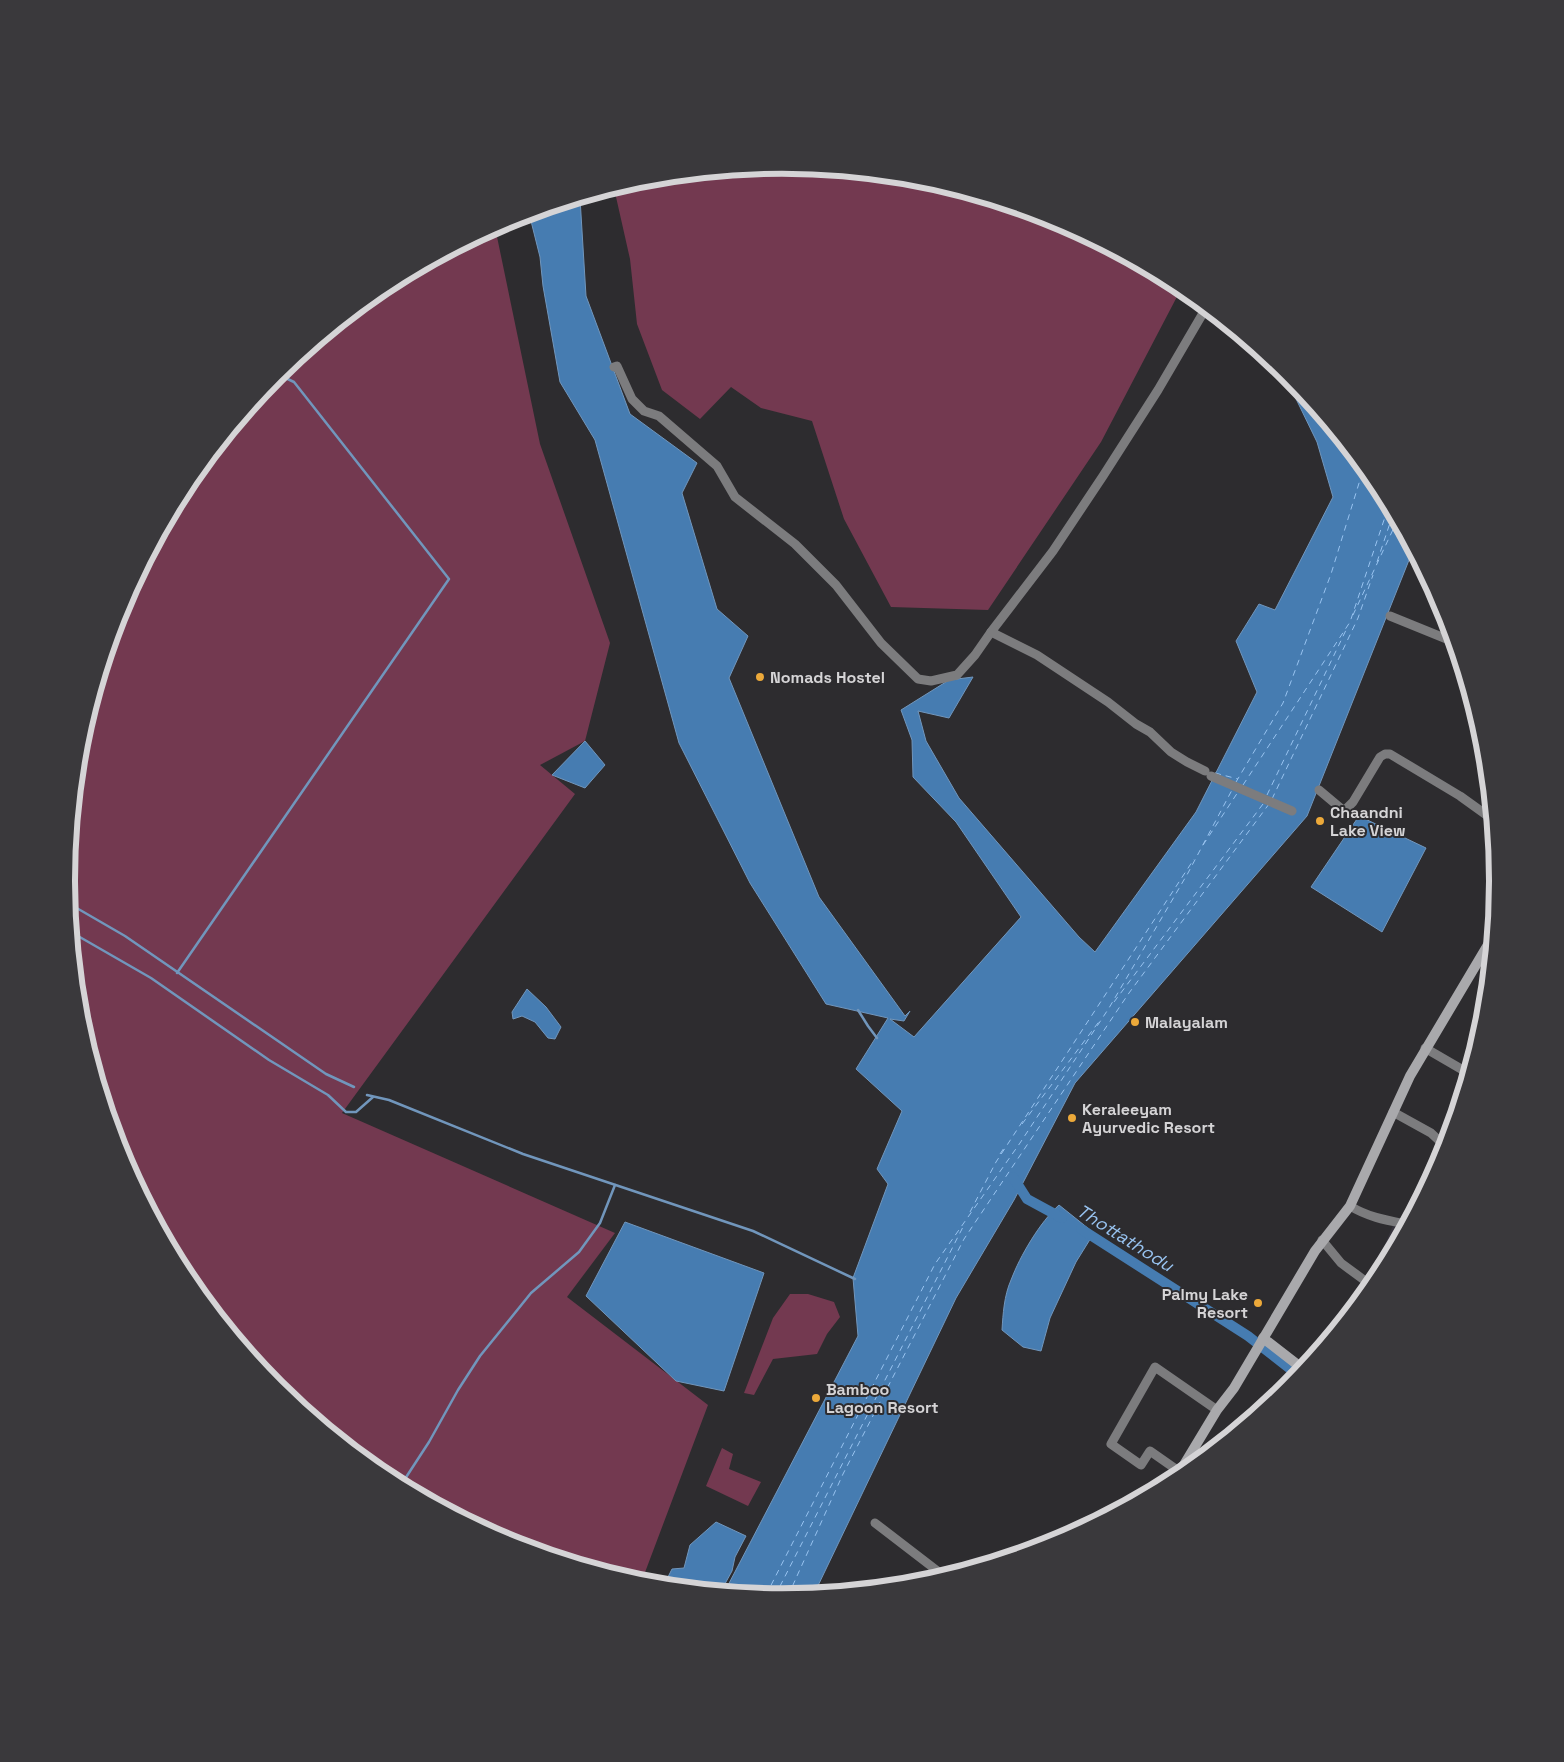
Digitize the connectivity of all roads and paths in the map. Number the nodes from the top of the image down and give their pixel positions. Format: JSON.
{"nodes":[{"id":1,"x":1203,"y":313,"type":"edge"},
{"id":2,"x":614,"y":367,"type":"dead end"},
{"id":3,"x":1390,"y":616,"type":"dead end"},
{"id":4,"x":991,"y":632,"type":"junction"},
{"id":5,"x":1445,"y":638,"type":"edge"},
{"id":6,"x":1319,"y":790,"type":"dead end"},
{"id":7,"x":1292,"y":811,"type":"dead end"},
{"id":8,"x":1485,"y":814,"type":"edge"},
{"id":9,"x":1485,"y":949,"type":"edge"},
{"id":10,"x":1425,"y":1048,"type":"junction"},
{"id":11,"x":1463,"y":1069,"type":"edge"},
{"id":12,"x":1393,"y":1112,"type":"junction"},
{"id":13,"x":1439,"y":1141,"type":"edge"},
{"id":14,"x":1350,"y":1206,"type":"junction"},
{"id":15,"x":1400,"y":1223,"type":"edge"},
{"id":16,"x":1322,"y":1240,"type":"junction"},
{"id":17,"x":1364,"y":1280,"type":"dead end"},
{"id":18,"x":1260,"y":1343,"type":"junction"},
{"id":19,"x":1297,"y":1365,"type":"edge"},
{"id":20,"x":1217,"y":1410,"type":"junction"},
{"id":21,"x":1193,"y":1456,"type":"edge"},
{"id":22,"x":1173,"y":1470,"type":"edge"},
{"id":23,"x":875,"y":1523,"type":"dead end"},
{"id":24,"x":937,"y":1570,"type":"edge"}],
"edges":[{"from":1,"to":4,"type":"street"},
{"from":2,"to":4,"type":"street"},
{"from":3,"to":5,"type":"street"},
{"from":4,"to":7,"type":"street"},
{"from":6,"to":8,"type":"street"},
{"from":9,"to":10,"type":"main road"},
{"from":10,"to":11,"type":"street"},
{"from":10,"to":12,"type":"main road"},
{"from":12,"to":13,"type":"street"},
{"from":12,"to":14,"type":"main road"},
{"from":14,"to":15,"type":"street"},
{"from":14,"to":16,"type":"main road"},
{"from":16,"to":17,"type":"street"},
{"from":16,"to":18,"type":"main road"},
{"from":18,"to":19,"type":"main road"},
{"from":18,"to":20,"type":"main road"},
{"from":20,"to":21,"type":"main road"},
{"from":20,"to":22,"type":"street"},
{"from":23,"to":24,"type":"street"}]}
